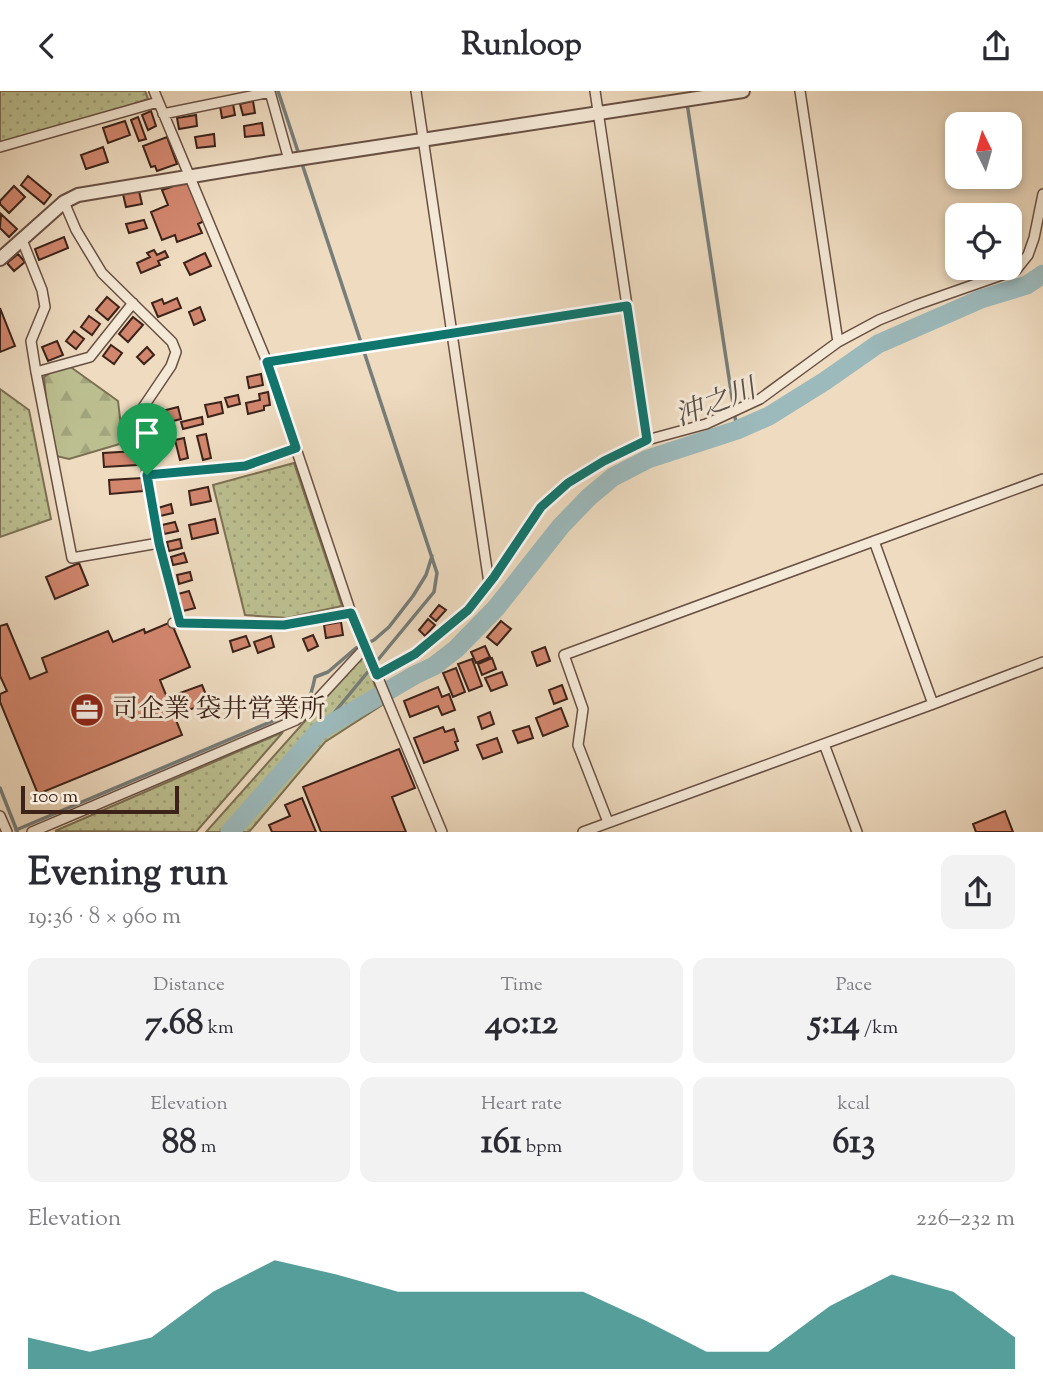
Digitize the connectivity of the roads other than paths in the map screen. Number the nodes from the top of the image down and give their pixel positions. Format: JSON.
{"nodes":[{"id":1,"x":153,"y":91,"type":"edge"},
{"id":2,"x":416,"y":91,"type":"edge"},
{"id":3,"x":595,"y":91,"type":"edge"},
{"id":4,"x":743,"y":91,"type":"edge"},
{"id":5,"x":800,"y":91,"type":"edge"},
{"id":6,"x":158,"y":102,"type":"junction"},
{"id":7,"x":599,"y":113,"type":"junction"},
{"id":8,"x":163,"y":114,"type":"junction"},
{"id":9,"x":423,"y":140,"type":"junction"},
{"id":10,"x":0,"y":147,"type":"edge"},
{"id":11,"x":291,"y":160,"type":"junction"},
{"id":12,"x":189,"y":176,"type":"junction"},
{"id":13,"x":1043,"y":194,"type":"edge"},
{"id":14,"x":64,"y":202,"type":"junction"},
{"id":15,"x":22,"y":240,"type":"junction"},
{"id":16,"x":0,"y":259,"type":"edge"},
{"id":17,"x":133,"y":303,"type":"junction"},
{"id":18,"x":627,"y":306,"type":"junction"},
{"id":19,"x":452,"y":333,"type":"junction"},
{"id":20,"x":838,"y":342,"type":"junction"},
{"id":21,"x":267,"y":362,"type":"junction"},
{"id":22,"x":36,"y":372,"type":"junction"},
{"id":23,"x":647,"y":440,"type":"junction"},
{"id":24,"x":296,"y":448,"type":"junction"},
{"id":25,"x":147,"y":475,"type":"junction"},
{"id":26,"x":1043,"y":479,"type":"edge"},
{"id":27,"x":874,"y":541,"type":"junction"},
{"id":28,"x":159,"y":543,"type":"junction"},
{"id":29,"x":489,"y":583,"type":"junction"},
{"id":30,"x":351,"y":613,"type":"junction"},
{"id":31,"x":365,"y":648,"type":"junction"},
{"id":32,"x":1043,"y":662,"type":"edge"},
{"id":33,"x":377,"y":675,"type":"junction"},
{"id":34,"x":933,"y":705,"type":"junction"},
{"id":35,"x":824,"y":744,"type":"junction"},
{"id":36,"x":0,"y":816,"type":"edge"},
{"id":37,"x":608,"y":822,"type":"junction"},
{"id":38,"x":7,"y":832,"type":"edge"},
{"id":39,"x":32,"y":832,"type":"edge"},
{"id":40,"x":442,"y":832,"type":"edge"},
{"id":41,"x":583,"y":832,"type":"edge"},
{"id":42,"x":857,"y":832,"type":"edge"}],
"edges":[{"from":1,"to":6,"type":"street"},
{"from":2,"to":9,"type":"street"},
{"from":3,"to":7,"type":"street"},
{"from":4,"to":7,"type":"street"},
{"from":5,"to":20,"type":"street"},
{"from":6,"to":8,"type":"street"},
{"from":6,"to":10,"type":"street"},
{"from":7,"to":9,"type":"street"},
{"from":7,"to":18,"type":"street"},
{"from":8,"to":11,"type":"street"},
{"from":8,"to":12,"type":"street"},
{"from":9,"to":11,"type":"street"},
{"from":9,"to":19,"type":"street"},
{"from":11,"to":12,"type":"street"},
{"from":12,"to":14,"type":"street"},
{"from":12,"to":21,"type":"street"},
{"from":13,"to":20,"type":"street"},
{"from":14,"to":15,"type":"street"},
{"from":14,"to":17,"type":"street"},
{"from":15,"to":16,"type":"street"},
{"from":15,"to":22,"type":"street"},
{"from":17,"to":22,"type":"street"},
{"from":17,"to":25,"type":"street"},
{"from":18,"to":19,"type":"street"},
{"from":18,"to":23,"type":"street"},
{"from":19,"to":21,"type":"street"},
{"from":19,"to":29,"type":"street"},
{"from":20,"to":23,"type":"street"},
{"from":21,"to":24,"type":"street"},
{"from":22,"to":28,"type":"street"},
{"from":23,"to":29,"type":"street"},
{"from":24,"to":25,"type":"street"},
{"from":24,"to":30,"type":"street"},
{"from":25,"to":28,"type":"street"},
{"from":26,"to":27,"type":"street"},
{"from":27,"to":34,"type":"street"},
{"from":27,"to":37,"type":"street"},
{"from":28,"to":30,"type":"street"},
{"from":29,"to":33,"type":"street"},
{"from":30,"to":31,"type":"street"},
{"from":31,"to":33,"type":"street"},
{"from":31,"to":39,"type":"street"},
{"from":32,"to":34,"type":"street"},
{"from":33,"to":40,"type":"street"},
{"from":34,"to":35,"type":"street"},
{"from":35,"to":37,"type":"street"},
{"from":35,"to":42,"type":"street"},
{"from":36,"to":38,"type":"street"},
{"from":37,"to":41,"type":"street"}]}
